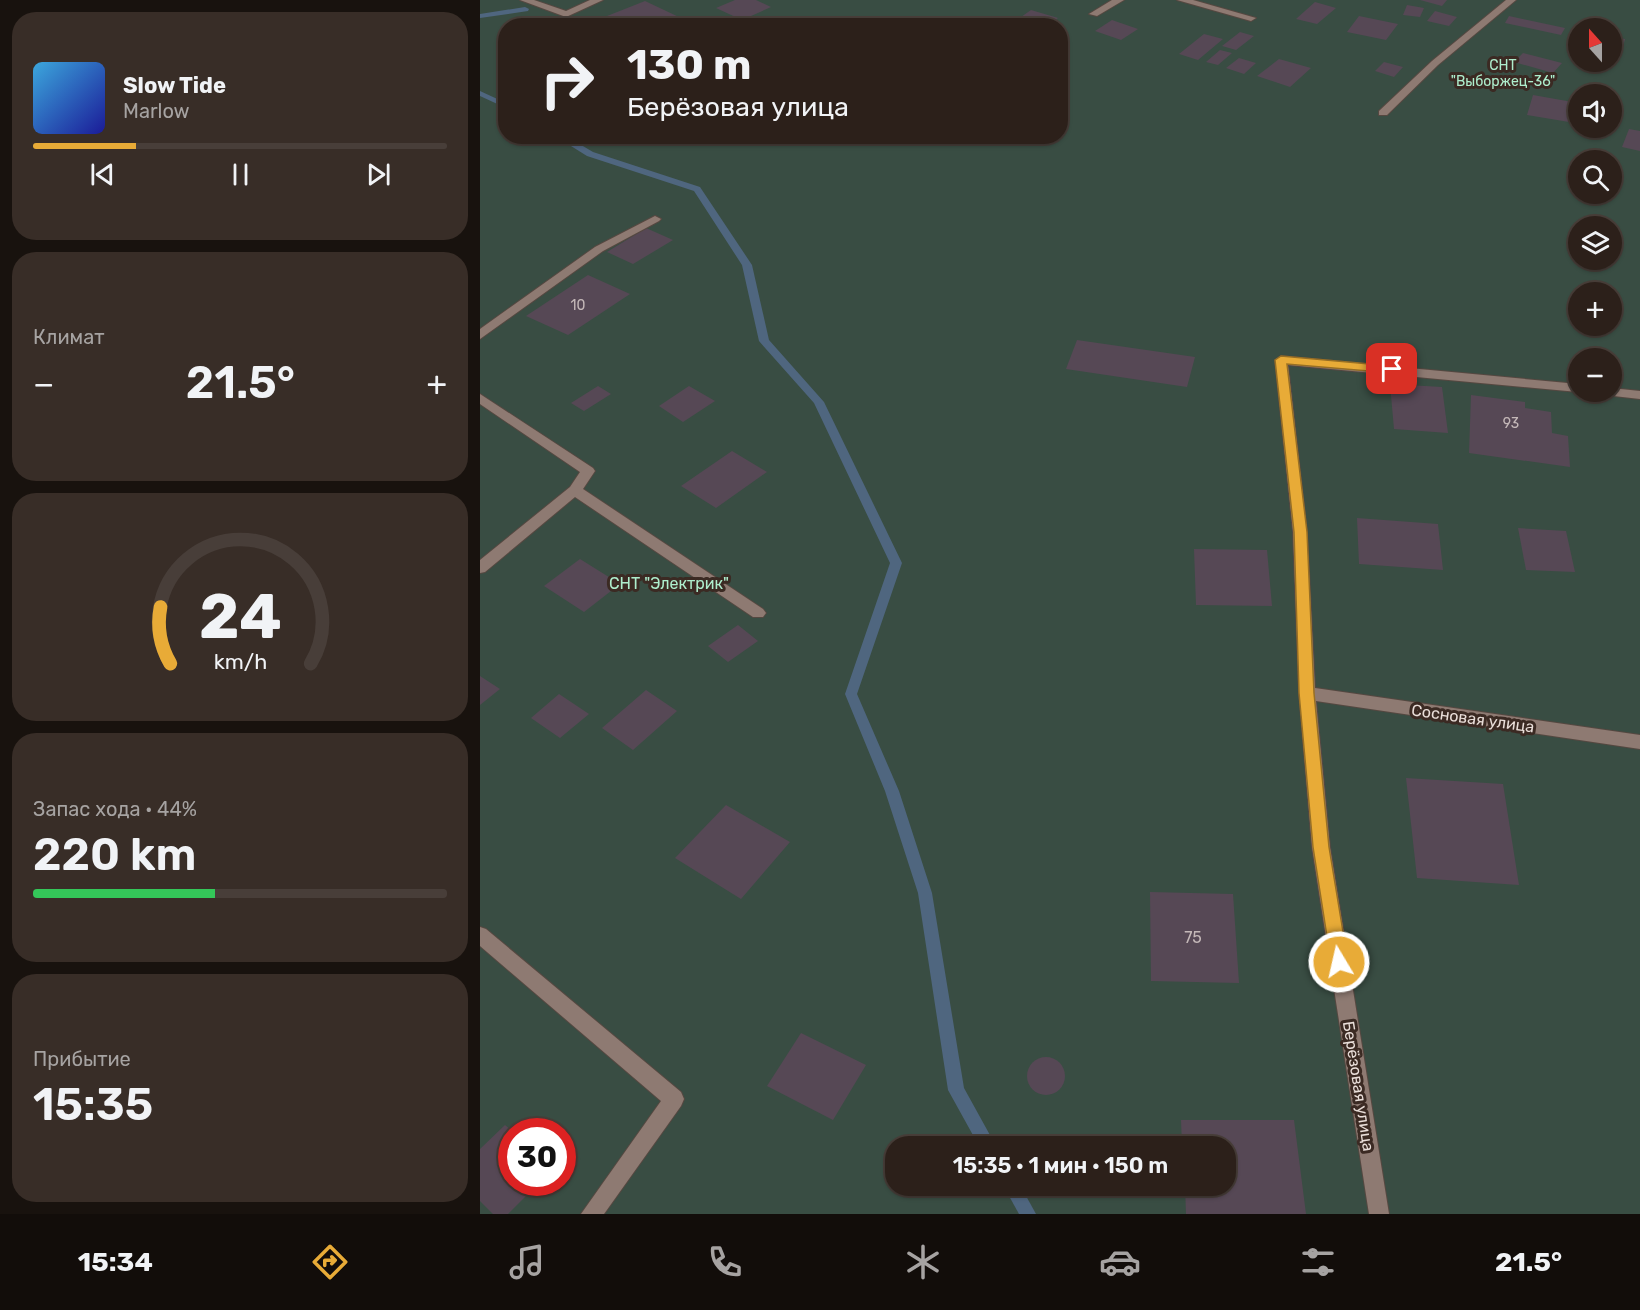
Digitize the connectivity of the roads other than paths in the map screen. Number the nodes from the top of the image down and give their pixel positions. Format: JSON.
{"nodes":[{"id":1,"x":525,"y":0,"type":"edge"},
{"id":2,"x":598,"y":0,"type":"edge"},
{"id":3,"x":1119,"y":0,"type":"edge"},
{"id":4,"x":1182,"y":0,"type":"edge"},
{"id":5,"x":1511,"y":0,"type":"edge"},
{"id":6,"x":1094,"y":14,"type":"dead end"},
{"id":7,"x":1251,"y":18,"type":"dead end"},
{"id":8,"x":1383,"y":113,"type":"dead end"},
{"id":9,"x":655,"y":219,"type":"dead end"},
{"id":10,"x":480,"y":335,"type":"edge"},
{"id":11,"x":1568,"y":387,"type":"edge"},
{"id":12,"x":1622,"y":393,"type":"edge"},
{"id":13,"x":1640,"y":394,"type":"edge"},
{"id":14,"x":480,"y":398,"type":"edge"},
{"id":15,"x":575,"y":490,"type":"junction"},
{"id":16,"x":480,"y":568,"type":"edge"},
{"id":17,"x":758,"y":613,"type":"dead end"},
{"id":18,"x":1307,"y":693,"type":"junction"},
{"id":19,"x":1640,"y":742,"type":"edge"},
{"id":20,"x":480,"y":935,"type":"edge"},
{"id":21,"x":591,"y":1214,"type":"edge"},
{"id":22,"x":1379,"y":1214,"type":"edge"}],
"edges":[{"from":1,"to":2,"type":"street"},
{"from":3,"to":6,"type":"street"},
{"from":4,"to":7,"type":"street"},
{"from":5,"to":8,"type":"street"},
{"from":9,"to":10,"type":"street"},
{"from":11,"to":18,"type":"street","name":"Берёзовая улица"},
{"from":12,"to":13,"type":"street"},
{"from":14,"to":15,"type":"street"},
{"from":15,"to":16,"type":"street"},
{"from":15,"to":17,"type":"street"},
{"from":18,"to":19,"type":"street","name":"Сосновая улица"},
{"from":18,"to":22,"type":"street","name":"Берёзовая улица"},
{"from":20,"to":21,"type":"street"}]}
